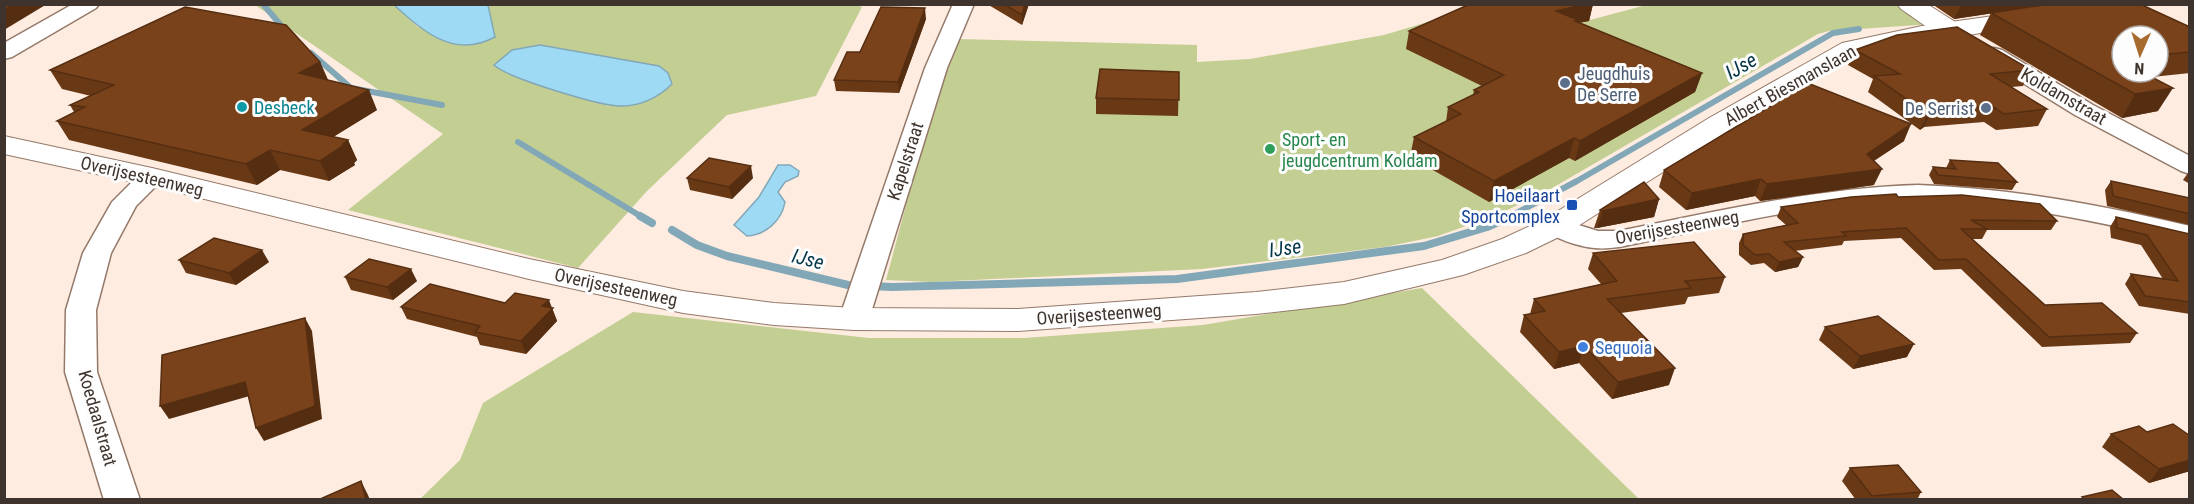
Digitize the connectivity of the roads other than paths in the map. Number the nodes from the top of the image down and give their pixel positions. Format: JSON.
{"nodes":[{"id":1,"x":89,"y":4,"type":"edge"},
{"id":2,"x":964,"y":4,"type":"edge"},
{"id":3,"x":1909,"y":4,"type":"edge"},
{"id":4,"x":2047,"y":16,"type":"edge"},
{"id":5,"x":1951,"y":30,"type":"junction"},
{"id":6,"x":4,"y":52,"type":"edge"},
{"id":7,"x":4,"y":145,"type":"edge"},
{"id":8,"x":2190,"y":166,"type":"edge"},
{"id":9,"x":152,"y":177,"type":"junction"},
{"id":10,"x":1556,"y":226,"type":"junction"},
{"id":11,"x":2190,"y":235,"type":"edge"},
{"id":12,"x":861,"y":299,"type":"junction"},
{"id":13,"x":122,"y":500,"type":"edge"}],
"edges":[{"from":1,"to":6,"type":"street"},
{"from":2,"to":12,"type":"street","name":"Kapelstraat"},
{"from":3,"to":5,"type":"main road","name":"Koldamstraat"},
{"from":4,"to":5,"type":"main road","name":"Albert Biesmanslaan"},
{"from":5,"to":8,"type":"street","name":"Koldamstraat"},
{"from":5,"to":10,"type":"main road","name":"Albert Biesmanslaan"},
{"from":7,"to":9,"type":"main road","name":"Overijsesteenweg"},
{"from":9,"to":12,"type":"main road","name":"Overijsesteenweg"},
{"from":9,"to":13,"type":"street","name":"Koedaalstraat"},
{"from":10,"to":11,"type":"street","name":"Overijsesteenweg"},
{"from":10,"to":12,"type":"main road","name":"Overijsesteenweg"}]}
